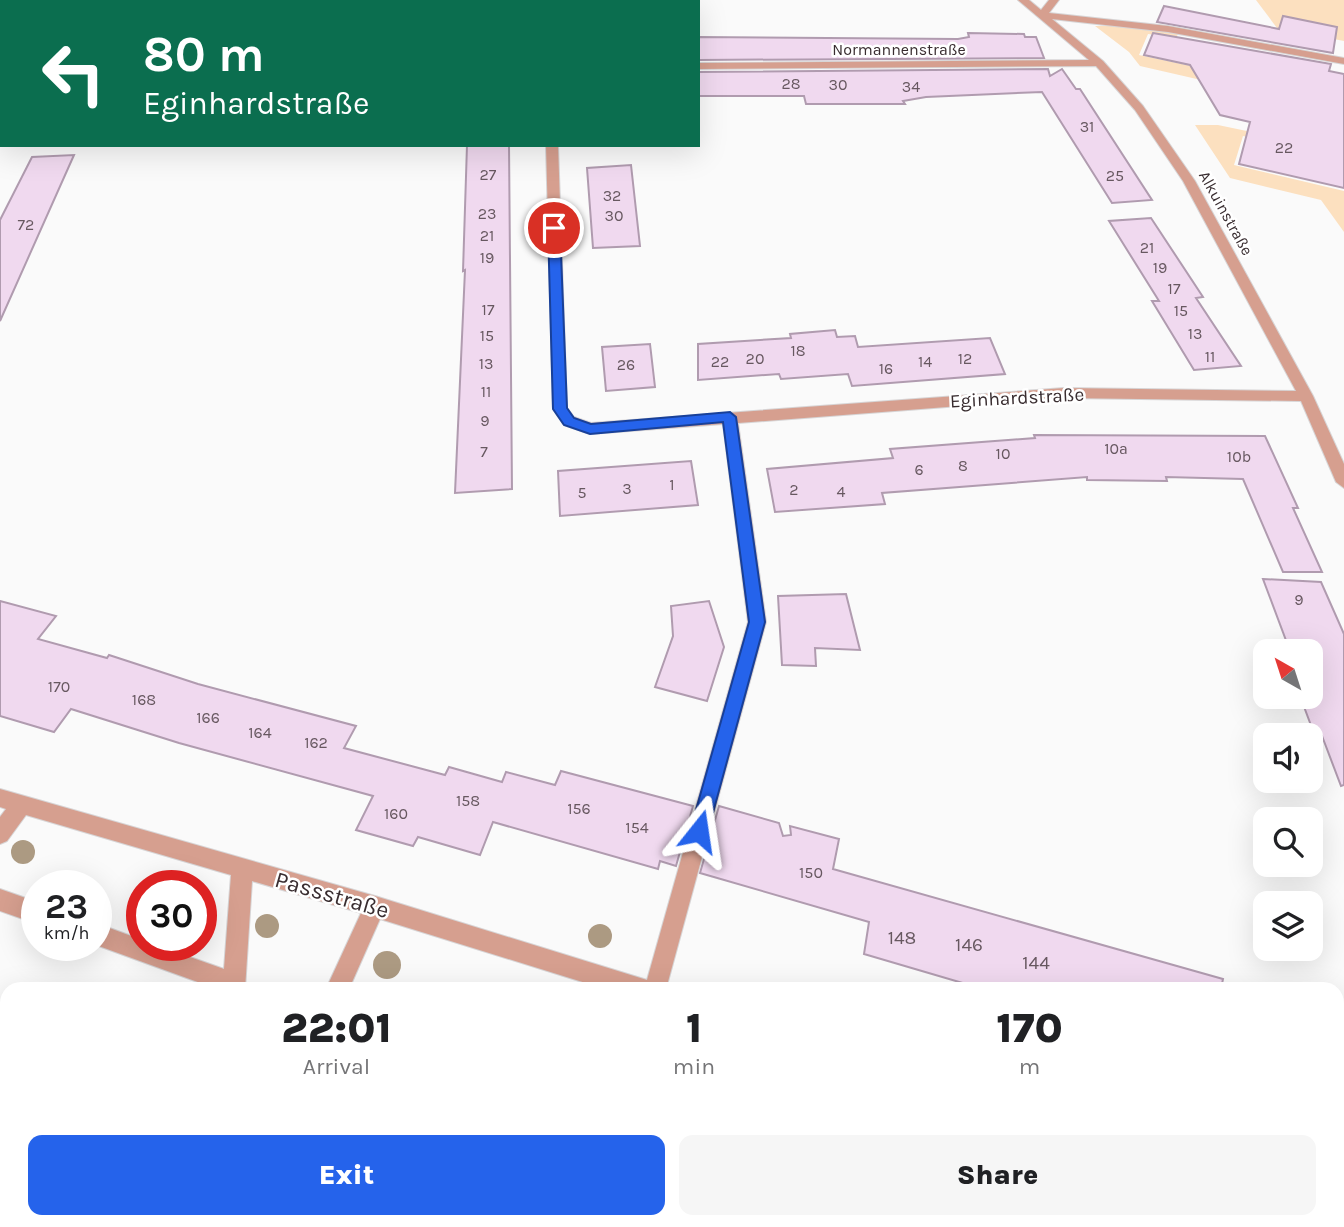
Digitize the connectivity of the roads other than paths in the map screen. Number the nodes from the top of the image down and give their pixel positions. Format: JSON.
{"nodes":[{"id":1,"x":1023,"y":0,"type":"edge"},
{"id":2,"x":1054,"y":0,"type":"edge"},
{"id":3,"x":1042,"y":15,"type":"junction"},
{"id":4,"x":1344,"y":61,"type":"edge"},
{"id":5,"x":1099,"y":63,"type":"junction"},
{"id":6,"x":700,"y":66,"type":"edge"},
{"id":7,"x":552,"y":147,"type":"edge"},
{"id":8,"x":1306,"y":396,"type":"junction"},
{"id":9,"x":730,"y":417,"type":"junction"},
{"id":10,"x":1344,"y":482,"type":"edge"},
{"id":11,"x":0,"y":798,"type":"edge"},
{"id":12,"x":21,"y":804,"type":"junction"},
{"id":13,"x":0,"y":834,"type":"edge"},
{"id":14,"x":242,"y":869,"type":"junction"},
{"id":15,"x":0,"y":900,"type":"edge"},
{"id":16,"x":21,"y":907,"type":"edge"},
{"id":17,"x":375,"y":907,"type":"junction"},
{"id":18,"x":112,"y":940,"type":"edge"},
{"id":19,"x":223,"y":982,"type":"edge"},
{"id":20,"x":234,"y":982,"type":"edge"},
{"id":21,"x":340,"y":982,"type":"edge"},
{"id":22,"x":619,"y":982,"type":"edge"},
{"id":23,"x":657,"y":982,"type":"edge"}],
"edges":[{"from":1,"to":3,"type":"street","name":"Alkuinstraße"},
{"from":2,"to":3,"type":"street"},
{"from":3,"to":4,"type":"street"},
{"from":3,"to":5,"type":"street","name":"Alkuinstraße"},
{"from":5,"to":6,"type":"street","name":"Normannenstraße"},
{"from":5,"to":8,"type":"street","name":"Alkuinstraße"},
{"from":7,"to":9,"type":"street","name":"Eginhardstraße"},
{"from":8,"to":9,"type":"street","name":"Eginhardstraße"},
{"from":8,"to":10,"type":"street","name":"Alkuinstraße"},
{"from":9,"to":23,"type":"street"},
{"from":11,"to":12,"type":"street","name":"Passstraße"},
{"from":12,"to":13,"type":"street"},
{"from":12,"to":14,"type":"street","name":"Passstraße"},
{"from":14,"to":17,"type":"street","name":"Passstraße"},
{"from":14,"to":20,"type":"street"},
{"from":15,"to":16,"type":"street"},
{"from":17,"to":21,"type":"street"},
{"from":17,"to":22,"type":"street","name":"Passstraße"},
{"from":18,"to":19,"type":"street"}]}
